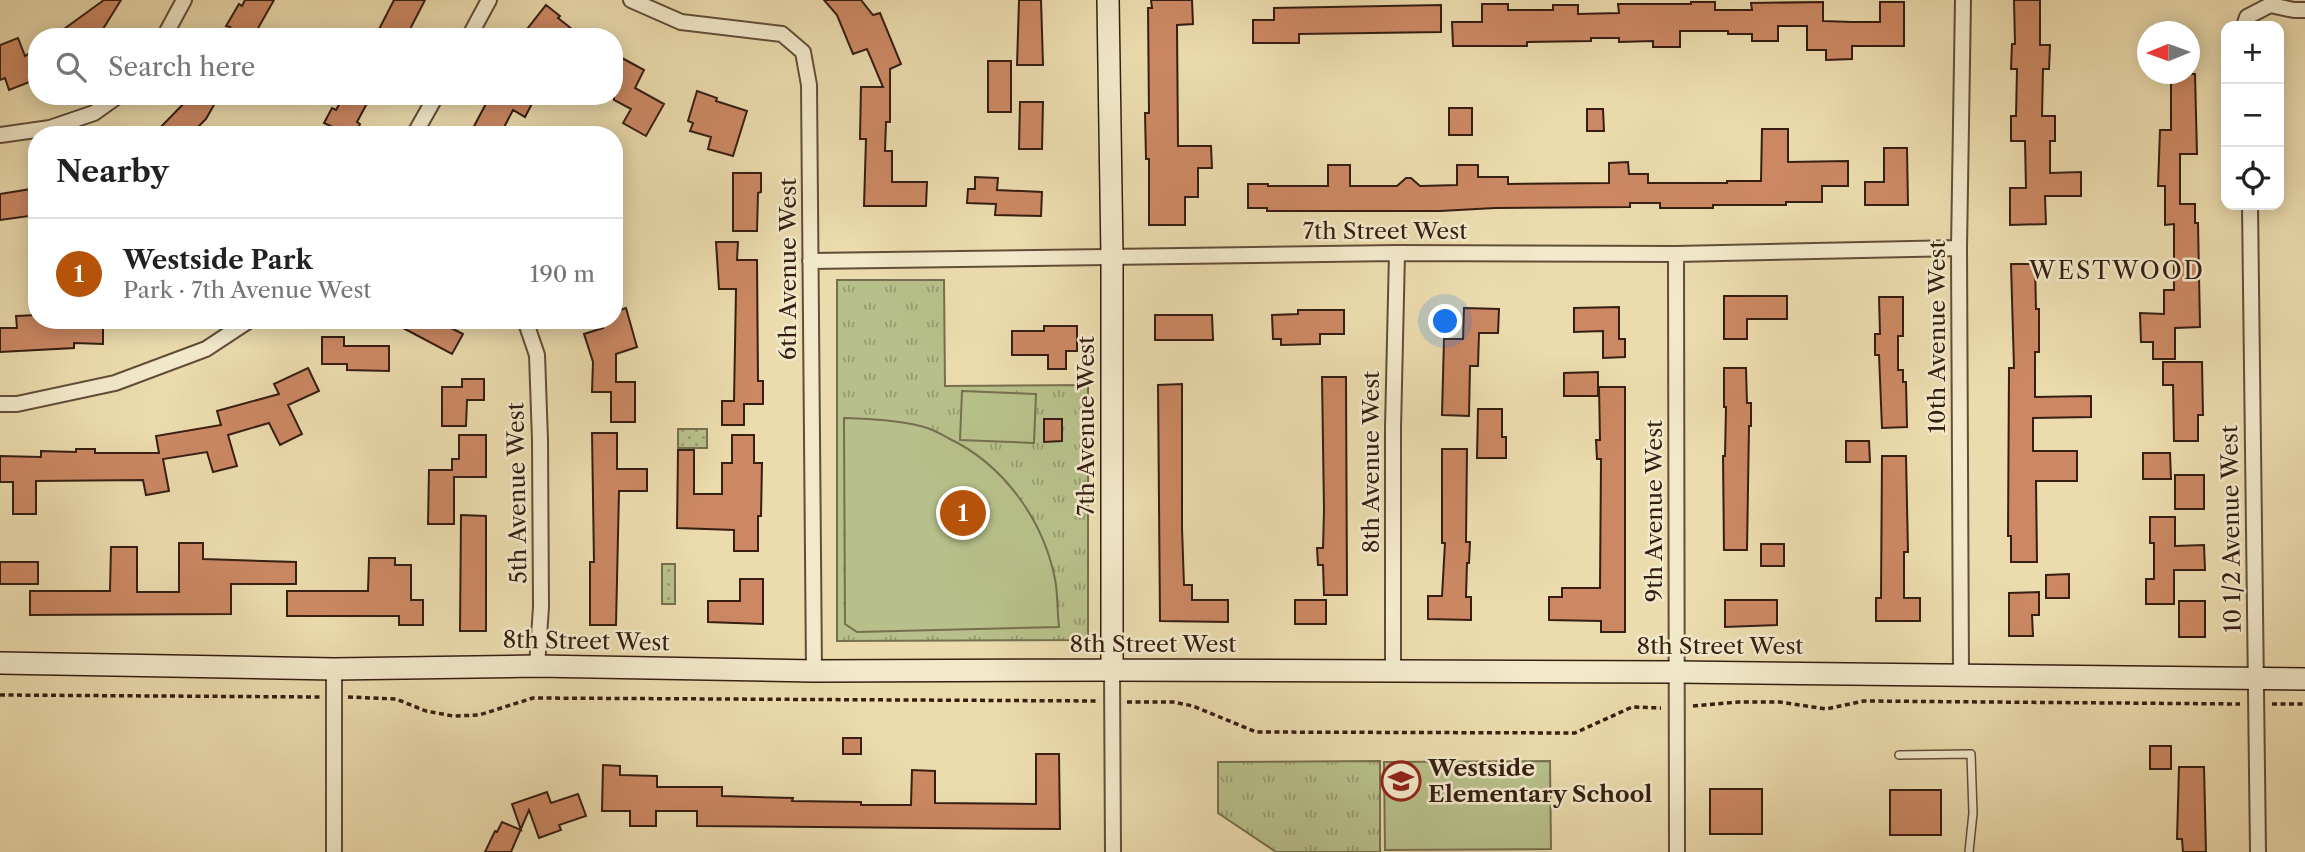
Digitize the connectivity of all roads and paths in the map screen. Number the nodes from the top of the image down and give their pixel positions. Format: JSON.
{"nodes":[{"id":1,"x":184,"y":0,"type":"edge"},
{"id":2,"x":489,"y":0,"type":"edge"},
{"id":3,"x":631,"y":0,"type":"edge"},
{"id":4,"x":1108,"y":0,"type":"edge"},
{"id":5,"x":1963,"y":0,"type":"edge"},
{"id":6,"x":2305,"y":10,"type":"edge"},
{"id":7,"x":2246,"y":21,"type":"edge"},
{"id":8,"x":169,"y":28,"type":"edge"},
{"id":9,"x":474,"y":28,"type":"edge"},
{"id":10,"x":105,"y":105,"type":"edge"},
{"id":11,"x":431,"y":105,"type":"edge"},
{"id":12,"x":56,"y":126,"type":"edge"},
{"id":13,"x":419,"y":126,"type":"edge"},
{"id":14,"x":28,"y":131,"type":"edge"},
{"id":15,"x":0,"y":135,"type":"edge"},
{"id":16,"x":2250,"y":210,"type":"edge"},
{"id":17,"x":1959,"y":248,"type":"junction"},
{"id":18,"x":1397,"y":253,"type":"junction"},
{"id":19,"x":1676,"y":254,"type":"junction"},
{"id":20,"x":1112,"y":257,"type":"junction"},
{"id":21,"x":810,"y":261,"type":"junction"},
{"id":22,"x":236,"y":329,"type":"edge"},
{"id":23,"x":528,"y":329,"type":"edge"},
{"id":24,"x":0,"y":404,"type":"edge"},
{"id":25,"x":0,"y":663,"type":"edge"},
{"id":26,"x":537,"y":666,"type":"junction"},
{"id":27,"x":334,"y":670,"type":"junction"},
{"id":28,"x":1112,"y":670,"type":"junction"},
{"id":29,"x":814,"y":671,"type":"junction"},
{"id":30,"x":1393,"y":671,"type":"junction"},
{"id":31,"x":1677,"y":672,"type":"junction"},
{"id":32,"x":1961,"y":674,"type":"junction"},
{"id":33,"x":2255,"y":678,"type":"junction"},
{"id":34,"x":2305,"y":679,"type":"edge"},
{"id":35,"x":0,"y":695,"type":"edge"},
{"id":36,"x":334,"y":697,"type":"junction"},
{"id":37,"x":1112,"y":702,"type":"junction"},
{"id":38,"x":2256,"y":704,"type":"junction"},
{"id":39,"x":2305,"y":704,"type":"edge"},
{"id":40,"x":1677,"y":708,"type":"junction"},
{"id":41,"x":1899,"y":755,"type":"dead end"},
{"id":42,"x":334,"y":852,"type":"edge"},
{"id":43,"x":1113,"y":852,"type":"edge"},
{"id":44,"x":1677,"y":852,"type":"edge"},
{"id":45,"x":1969,"y":852,"type":"edge"},
{"id":46,"x":2258,"y":852,"type":"edge"}],
"edges":[{"from":1,"to":8,"type":"street"},
{"from":2,"to":9,"type":"street"},
{"from":3,"to":21,"type":"street","name":"6th Avenue West"},
{"from":4,"to":20,"type":"street","name":"7th Avenue West"},
{"from":5,"to":17,"type":"street","name":"10th Avenue West"},
{"from":6,"to":7,"type":"street"},
{"from":10,"to":12,"type":"street"},
{"from":11,"to":13,"type":"street"},
{"from":14,"to":15,"type":"street"},
{"from":16,"to":33,"type":"street","name":"10 1/2 Avenue West"},
{"from":17,"to":19,"type":"street","name":"7th Street West"},
{"from":17,"to":32,"type":"street","name":"10th Avenue West"},
{"from":18,"to":19,"type":"street","name":"7th Street West"},
{"from":18,"to":20,"type":"street","name":"7th Street West"},
{"from":18,"to":30,"type":"street","name":"8th Avenue West"},
{"from":19,"to":31,"type":"street","name":"9th Avenue West"},
{"from":20,"to":21,"type":"street","name":"7th Street West"},
{"from":20,"to":28,"type":"street","name":"7th Avenue West"},
{"from":21,"to":29,"type":"street","name":"6th Avenue West"},
{"from":22,"to":24,"type":"street"},
{"from":23,"to":26,"type":"street","name":"5th Avenue West"},
{"from":25,"to":27,"type":"street","name":"8th Street West"},
{"from":26,"to":27,"type":"street","name":"8th Street West"},
{"from":26,"to":29,"type":"street","name":"8th Street West"},
{"from":27,"to":36,"type":"street"},
{"from":28,"to":29,"type":"street","name":"8th Street West"},
{"from":28,"to":30,"type":"street","name":"8th Street West"},
{"from":28,"to":37,"type":"street","name":"7th Avenue West"},
{"from":30,"to":31,"type":"street","name":"8th Street West"},
{"from":31,"to":32,"type":"street","name":"8th Street West"},
{"from":31,"to":40,"type":"street","name":"9th Avenue West"},
{"from":32,"to":33,"type":"street","name":"8th Street West"},
{"from":33,"to":34,"type":"street","name":"8th Street West"},
{"from":33,"to":38,"type":"street","name":"10 1/2 Avenue West"},
{"from":35,"to":36,"type":"path"},
{"from":36,"to":37,"type":"path"},
{"from":36,"to":42,"type":"street"},
{"from":37,"to":40,"type":"path"},
{"from":37,"to":43,"type":"street","name":"7th Avenue West"},
{"from":38,"to":39,"type":"path"},
{"from":38,"to":40,"type":"path"},
{"from":38,"to":46,"type":"street","name":"10 1/2 Avenue West"},
{"from":40,"to":44,"type":"street","name":"9th Avenue West"},
{"from":41,"to":45,"type":"lane"}]}
